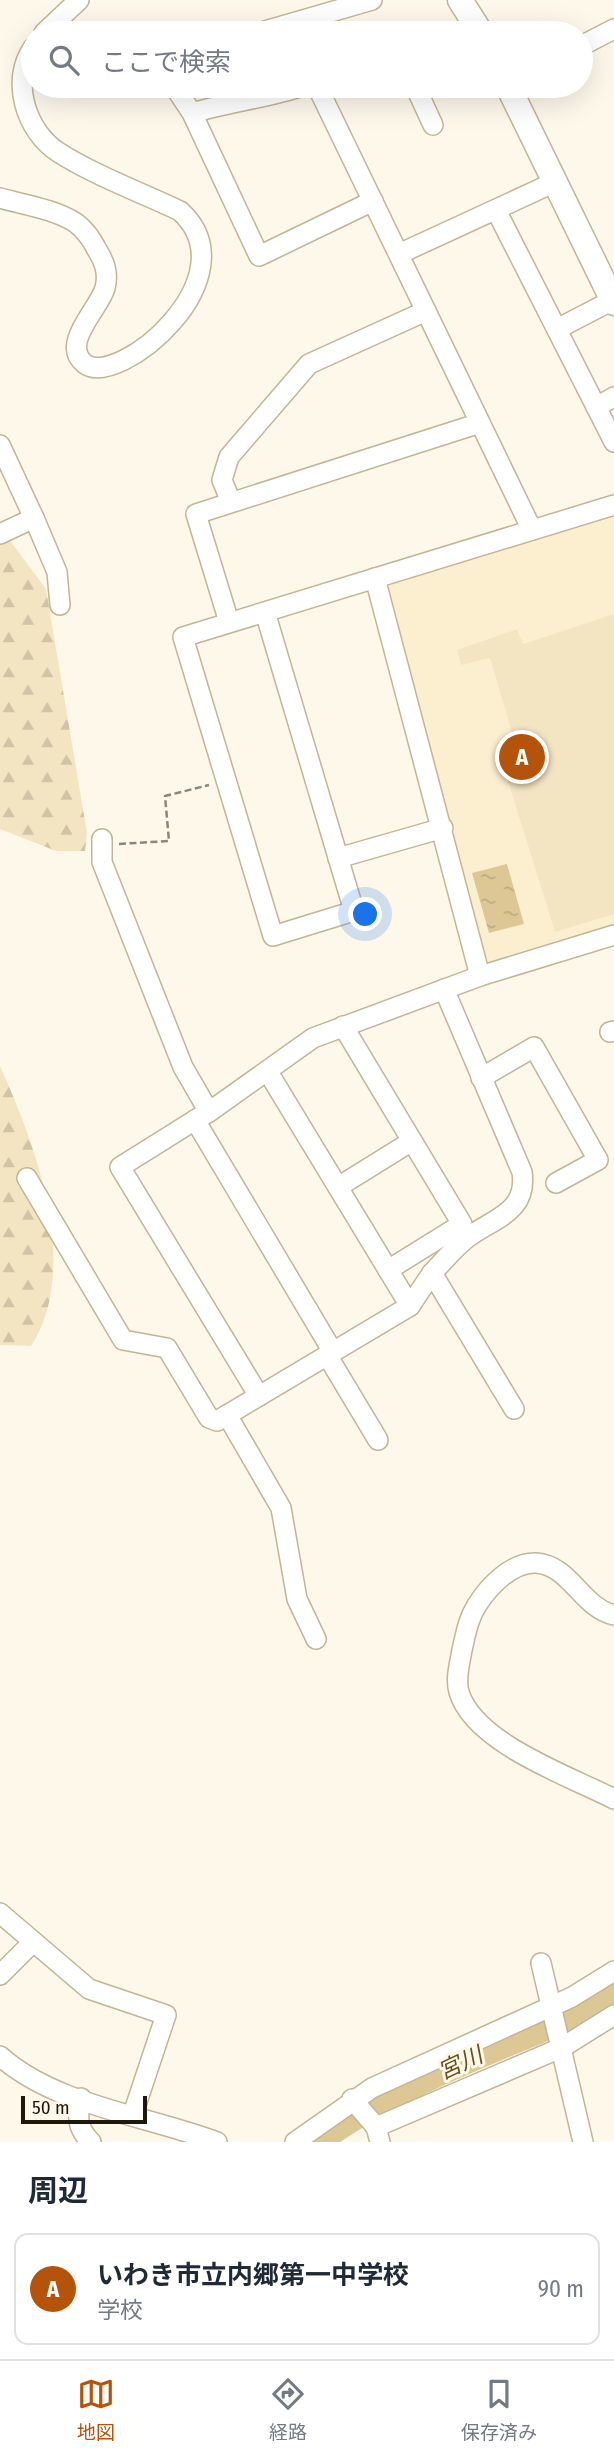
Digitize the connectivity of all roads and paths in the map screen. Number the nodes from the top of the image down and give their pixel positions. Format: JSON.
{"nodes":[{"id":1,"x":79,"y":0,"type":"edge"},
{"id":2,"x":372,"y":0,"type":"edge"},
{"id":3,"x":460,"y":0,"type":"edge"},
{"id":4,"x":57,"y":21,"type":"edge"},
{"id":5,"x":299,"y":21,"type":"edge"},
{"id":6,"x":473,"y":21,"type":"edge"},
{"id":7,"x":614,"y":29,"type":"edge"},
{"id":8,"x":593,"y":40,"type":"edge"},
{"id":9,"x":24,"y":98,"type":"edge"},
{"id":10,"x":182,"y":98,"type":"edge"},
{"id":11,"x":255,"y":98,"type":"edge"},
{"id":12,"x":323,"y":98,"type":"edge"},
{"id":13,"x":421,"y":98,"type":"edge"},
{"id":14,"x":515,"y":98,"type":"edge"},
{"id":15,"x":192,"y":113,"type":"junction"},
{"id":16,"x":433,"y":125,"type":"dead end"},
{"id":17,"x":555,"y":182,"type":"junction"},
{"id":18,"x":0,"y":198,"type":"edge"},
{"id":19,"x":373,"y":201,"type":"junction"},
{"id":20,"x":496,"y":210,"type":"junction"},
{"id":21,"x":399,"y":254,"type":"junction"},
{"id":22,"x":613,"y":302,"type":"edge"},
{"id":23,"x":426,"y":311,"type":"junction"},
{"id":24,"x":557,"y":329,"type":"junction"},
{"id":25,"x":614,"y":397,"type":"edge"},
{"id":26,"x":596,"y":407,"type":"junction"},
{"id":27,"x":480,"y":423,"type":"junction"},
{"id":28,"x":614,"y":442,"type":"edge"},
{"id":29,"x":0,"y":445,"type":"edge"},
{"id":30,"x":231,"y":502,"type":"junction"},
{"id":31,"x":614,"y":505,"type":"edge"},
{"id":32,"x":34,"y":518,"type":"junction"},
{"id":33,"x":532,"y":530,"type":"junction"},
{"id":34,"x":0,"y":534,"type":"edge"},
{"id":35,"x":375,"y":578,"type":"junction"},
{"id":36,"x":60,"y":604,"type":"dead end"},
{"id":37,"x":265,"y":611,"type":"junction"},
{"id":38,"x":229,"y":622,"type":"junction"},
{"id":39,"x":226,"y":781,"type":"junction"},
{"id":40,"x":443,"y":828,"type":"junction"},
{"id":41,"x":102,"y":842,"type":"joint"},
{"id":42,"x":338,"y":858,"type":"junction"},
{"id":43,"x":614,"y":935,"type":"edge"},
{"id":44,"x":480,"y":975,"type":"junction"},
{"id":45,"x":444,"y":989,"type":"junction"},
{"id":46,"x":343,"y":1026,"type":"junction"},
{"id":47,"x":268,"y":1072,"type":"junction"},
{"id":48,"x":481,"y":1078,"type":"junction"},
{"id":49,"x":202,"y":1116,"type":"junction"},
{"id":50,"x":412,"y":1141,"type":"junction"},
{"id":51,"x":27,"y":1178,"type":"dead end"},
{"id":52,"x":556,"y":1183,"type":"dead end"},
{"id":53,"x":338,"y":1187,"type":"junction"},
{"id":54,"x":388,"y":1270,"type":"junction"},
{"id":55,"x":432,"y":1273,"type":"junction"},
{"id":56,"x":410,"y":1306,"type":"junction"},
{"id":57,"x":330,"y":1353,"type":"junction"},
{"id":58,"x":259,"y":1396,"type":"junction"},
{"id":59,"x":514,"y":1409,"type":"dead end"},
{"id":60,"x":227,"y":1415,"type":"junction"},
{"id":61,"x":378,"y":1440,"type":"dead end"},
{"id":62,"x":614,"y":1615,"type":"edge"},
{"id":63,"x":316,"y":1639,"type":"dead end"},
{"id":64,"x":614,"y":1798,"type":"edge"},
{"id":65,"x":0,"y":1913,"type":"edge"},
{"id":66,"x":33,"y":1942,"type":"junction"},
{"id":67,"x":541,"y":1963,"type":"dead end"},
{"id":68,"x":614,"y":1971,"type":"edge"},
{"id":69,"x":0,"y":1975,"type":"edge"},
{"id":70,"x":551,"y":2010,"type":"junction"},
{"id":71,"x":614,"y":2015,"type":"edge"},
{"id":72,"x":562,"y":2043,"type":"junction"},
{"id":73,"x":4,"y":2067,"type":"edge"},
{"id":74,"x":81,"y":2098,"type":"junction"},
{"id":75,"x":355,"y":2103,"type":"junction"},
{"id":76,"x":133,"y":2114,"type":"junction"},
{"id":77,"x":376,"y":2130,"type":"edge"},
{"id":78,"x":91,"y":2142,"type":"edge"},
{"id":79,"x":217,"y":2142,"type":"edge"},
{"id":80,"x":295,"y":2142,"type":"edge"},
{"id":81,"x":583,"y":2142,"type":"edge"}],
"edges":[{"from":1,"to":4,"type":"street"},
{"from":2,"to":5,"type":"street"},
{"from":3,"to":6,"type":"street"},
{"from":7,"to":8,"type":"street"},
{"from":9,"to":18,"type":"street"},
{"from":10,"to":15,"type":"street"},
{"from":11,"to":15,"type":"street"},
{"from":12,"to":19,"type":"street"},
{"from":13,"to":16,"type":"street"},
{"from":14,"to":17,"type":"street"},
{"from":15,"to":19,"type":"street"},
{"from":17,"to":20,"type":"street"},
{"from":17,"to":22,"type":"street"},
{"from":19,"to":21,"type":"street"},
{"from":20,"to":21,"type":"street"},
{"from":20,"to":24,"type":"street"},
{"from":21,"to":23,"type":"street"},
{"from":22,"to":24,"type":"street"},
{"from":23,"to":27,"type":"street"},
{"from":23,"to":30,"type":"street"},
{"from":24,"to":26,"type":"street"},
{"from":25,"to":26,"type":"street"},
{"from":26,"to":28,"type":"street"},
{"from":27,"to":30,"type":"street"},
{"from":27,"to":33,"type":"street"},
{"from":29,"to":32,"type":"street"},
{"from":30,"to":38,"type":"street"},
{"from":31,"to":33,"type":"street"},
{"from":32,"to":34,"type":"street"},
{"from":32,"to":36,"type":"street"},
{"from":33,"to":35,"type":"street"},
{"from":35,"to":37,"type":"street"},
{"from":35,"to":40,"type":"street"},
{"from":37,"to":38,"type":"street"},
{"from":37,"to":42,"type":"street"},
{"from":38,"to":39,"type":"street"},
{"from":39,"to":41,"type":"path"},
{"from":39,"to":42,"type":"street"},
{"from":40,"to":42,"type":"street"},
{"from":40,"to":44,"type":"street"},
{"from":41,"to":49,"type":"street"},
{"from":43,"to":44,"type":"street"},
{"from":44,"to":45,"type":"street"},
{"from":45,"to":46,"type":"street"},
{"from":45,"to":48,"type":"street"},
{"from":46,"to":47,"type":"street"},
{"from":46,"to":50,"type":"street"},
{"from":47,"to":49,"type":"street"},
{"from":47,"to":53,"type":"street"},
{"from":48,"to":52,"type":"street"},
{"from":48,"to":55,"type":"street"},
{"from":49,"to":57,"type":"street"},
{"from":49,"to":58,"type":"street"},
{"from":50,"to":53,"type":"street"},
{"from":50,"to":54,"type":"street"},
{"from":51,"to":60,"type":"street"},
{"from":53,"to":54,"type":"street"},
{"from":54,"to":56,"type":"street"},
{"from":55,"to":56,"type":"street"},
{"from":55,"to":59,"type":"street"},
{"from":56,"to":57,"type":"street"},
{"from":57,"to":58,"type":"street"},
{"from":57,"to":61,"type":"street"},
{"from":58,"to":60,"type":"street"},
{"from":60,"to":63,"type":"street"},
{"from":62,"to":64,"type":"street"},
{"from":65,"to":66,"type":"street"},
{"from":66,"to":69,"type":"street"},
{"from":66,"to":76,"type":"street"},
{"from":67,"to":70,"type":"street"},
{"from":68,"to":70,"type":"street"},
{"from":70,"to":72,"type":"street"},
{"from":70,"to":75,"type":"street"},
{"from":71,"to":72,"type":"street"},
{"from":72,"to":77,"type":"street"},
{"from":72,"to":81,"type":"street"},
{"from":73,"to":74,"type":"street"},
{"from":74,"to":76,"type":"street"},
{"from":74,"to":78,"type":"street"},
{"from":75,"to":77,"type":"street"},
{"from":75,"to":80,"type":"street"},
{"from":76,"to":79,"type":"street"}]}
